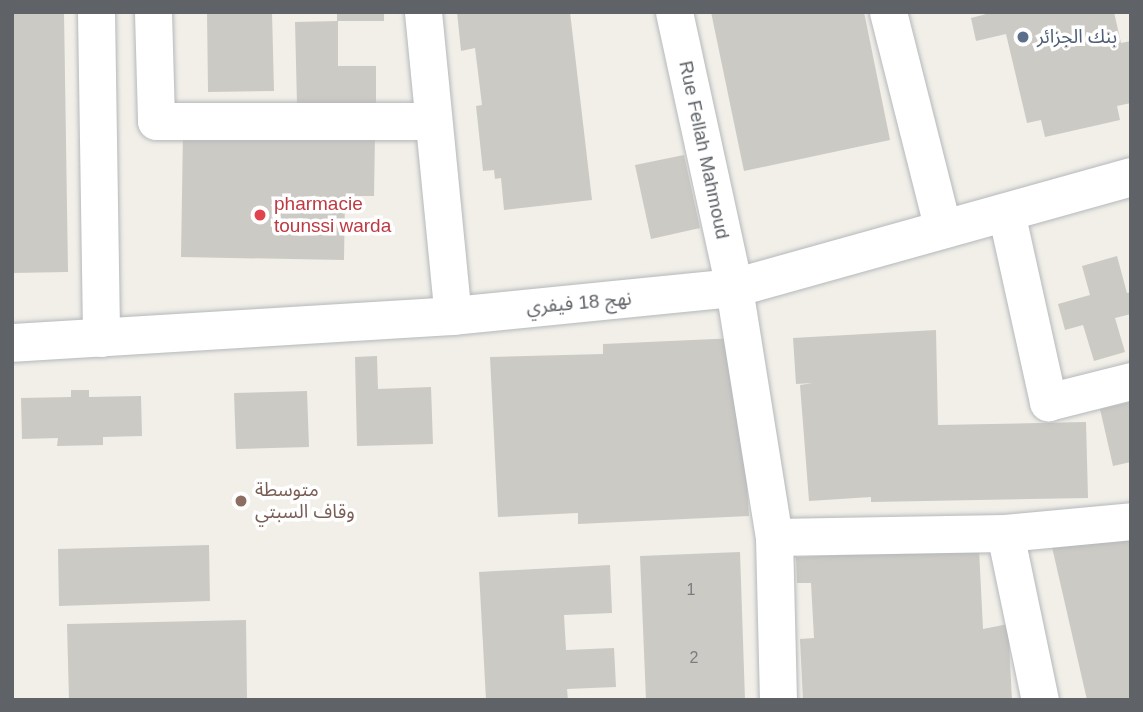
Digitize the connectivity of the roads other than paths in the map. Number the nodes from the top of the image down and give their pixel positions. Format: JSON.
{"nodes":[{"id":1,"x":96,"y":12,"type":"edge"},
{"id":2,"x":153,"y":12,"type":"edge"},
{"id":3,"x":423,"y":12,"type":"edge"},
{"id":4,"x":674,"y":12,"type":"edge"},
{"id":5,"x":888,"y":12,"type":"edge"},
{"id":6,"x":433,"y":121,"type":"junction"},
{"id":7,"x":1131,"y":177,"type":"edge"},
{"id":8,"x":1006,"y":212,"type":"junction"},
{"id":9,"x":943,"y":229,"type":"junction"},
{"id":10,"x":734,"y":288,"type":"junction"},
{"id":11,"x":453,"y":316,"type":"junction"},
{"id":12,"x":101,"y":338,"type":"junction"},
{"id":13,"x":12,"y":343,"type":"edge"},
{"id":14,"x":1131,"y":381,"type":"edge"},
{"id":15,"x":1131,"y":521,"type":"edge"},
{"id":16,"x":1005,"y":533,"type":"junction"},
{"id":17,"x":774,"y":537,"type":"junction"},
{"id":18,"x":779,"y":700,"type":"edge"},
{"id":19,"x":1040,"y":700,"type":"edge"}],
"edges":[{"from":1,"to":12,"type":"street"},
{"from":2,"to":6,"type":"street"},
{"from":3,"to":6,"type":"street"},
{"from":4,"to":10,"type":"street","name":"Rue Fellah Mahmoud"},
{"from":5,"to":9,"type":"street"},
{"from":6,"to":11,"type":"street"},
{"from":7,"to":8,"type":"main road","name":"نهج 18 فيفري"},
{"from":8,"to":9,"type":"main road","name":"نهج 18 فيفري"},
{"from":8,"to":14,"type":"street"},
{"from":9,"to":10,"type":"main road","name":"نهج 18 فيفري"},
{"from":10,"to":11,"type":"main road","name":"نهج 18 فيفري"},
{"from":10,"to":17,"type":"street","name":"Rue Fellah Mahmoud"},
{"from":11,"to":12,"type":"main road","name":"نهج 18 فيفري"},
{"from":12,"to":13,"type":"main road","name":"نهج 18 فيفري"},
{"from":15,"to":16,"type":"street"},
{"from":16,"to":17,"type":"street"},
{"from":16,"to":19,"type":"street"},
{"from":17,"to":18,"type":"street","name":"Rue Fellah Mahmoud"}]}
